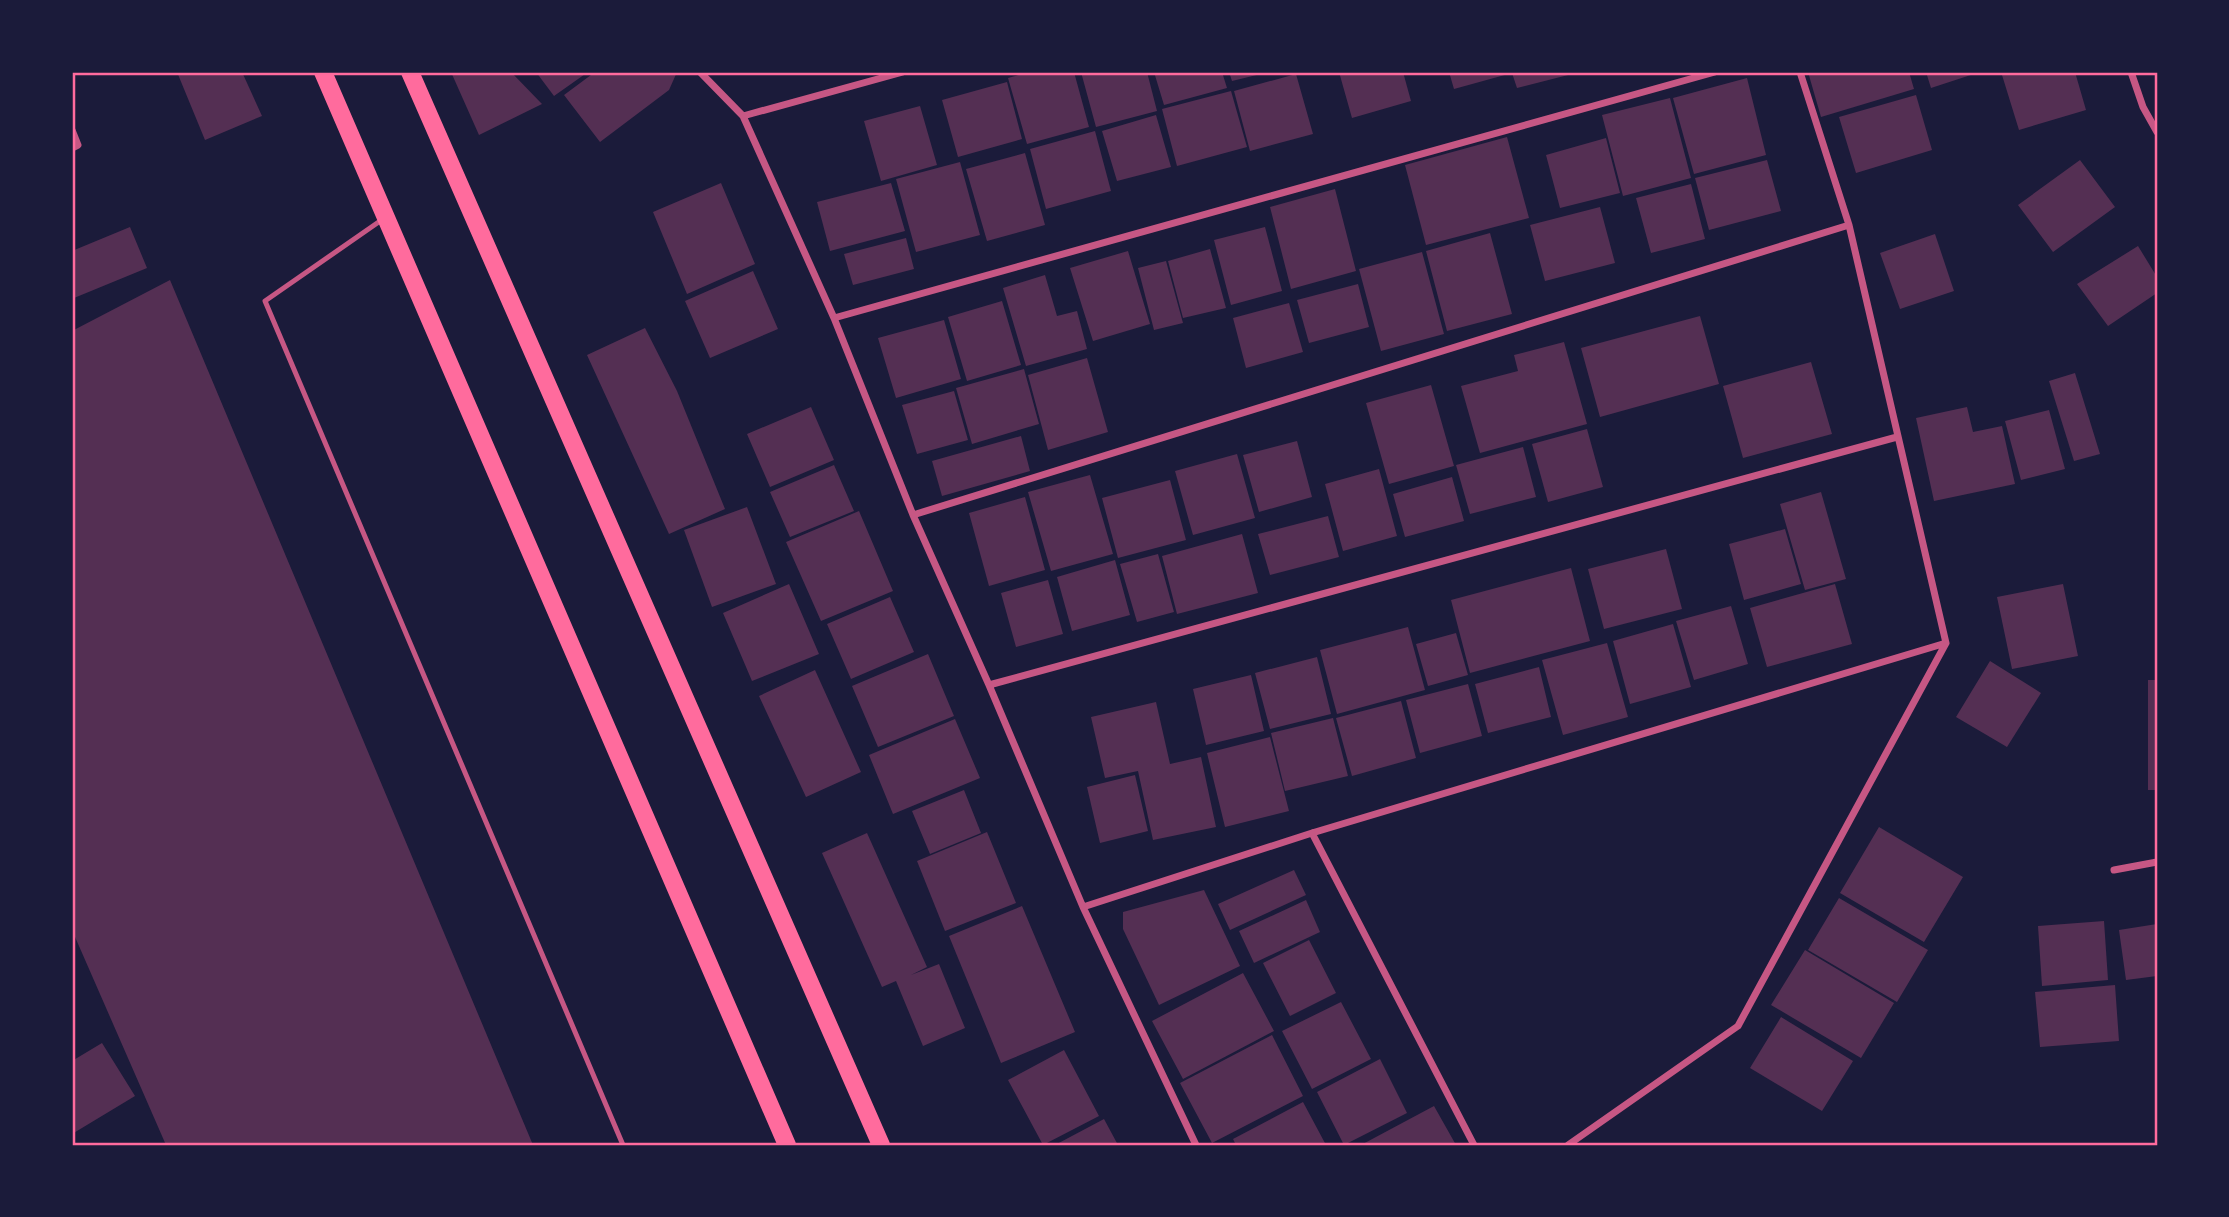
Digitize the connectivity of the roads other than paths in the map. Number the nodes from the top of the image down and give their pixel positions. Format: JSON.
{"nodes":[{"id":1,"x":323,"y":72,"type":"edge"},
{"id":2,"x":410,"y":72,"type":"edge"},
{"id":3,"x":699,"y":72,"type":"edge"},
{"id":4,"x":903,"y":72,"type":"edge"},
{"id":5,"x":1715,"y":72,"type":"edge"},
{"id":6,"x":1800,"y":72,"type":"edge"},
{"id":7,"x":2131,"y":72,"type":"edge"},
{"id":8,"x":743,"y":116,"type":"junction"},
{"id":9,"x":72,"y":130,"type":"edge"},
{"id":10,"x":2157,"y":132,"type":"edge"},
{"id":11,"x":75,"y":147,"type":"edge"},
{"id":12,"x":386,"y":217,"type":"junction"},
{"id":13,"x":1849,"y":225,"type":"junction"},
{"id":14,"x":834,"y":318,"type":"junction"},
{"id":15,"x":1897,"y":438,"type":"junction"},
{"id":16,"x":913,"y":515,"type":"junction"},
{"id":17,"x":1946,"y":643,"type":"junction"},
{"id":18,"x":989,"y":685,"type":"junction"},
{"id":19,"x":1312,"y":833,"type":"junction"},
{"id":20,"x":2157,"y":862,"type":"edge"},
{"id":21,"x":2114,"y":870,"type":"dead end"},
{"id":22,"x":1083,"y":907,"type":"junction"},
{"id":23,"x":623,"y":1145,"type":"edge"},
{"id":24,"x":787,"y":1145,"type":"edge"},
{"id":25,"x":881,"y":1145,"type":"edge"},
{"id":26,"x":1196,"y":1145,"type":"edge"},
{"id":27,"x":1474,"y":1145,"type":"edge"},
{"id":28,"x":1569,"y":1145,"type":"edge"}],
"edges":[{"from":1,"to":12,"type":"main road"},
{"from":2,"to":25,"type":"main road"},
{"from":3,"to":8,"type":"street"},
{"from":4,"to":8,"type":"street"},
{"from":5,"to":14,"type":"street"},
{"from":6,"to":13,"type":"street"},
{"from":7,"to":10,"type":"street"},
{"from":8,"to":14,"type":"street"},
{"from":9,"to":11,"type":"street"},
{"from":12,"to":23,"type":"lane"},
{"from":12,"to":24,"type":"main road"},
{"from":13,"to":15,"type":"street"},
{"from":13,"to":16,"type":"street"},
{"from":14,"to":16,"type":"street"},
{"from":15,"to":17,"type":"street"},
{"from":15,"to":18,"type":"street"},
{"from":16,"to":18,"type":"street"},
{"from":17,"to":19,"type":"street"},
{"from":17,"to":28,"type":"street"},
{"from":18,"to":22,"type":"street"},
{"from":19,"to":22,"type":"street"},
{"from":19,"to":27,"type":"street"},
{"from":20,"to":21,"type":"street"},
{"from":22,"to":26,"type":"street"}]}
